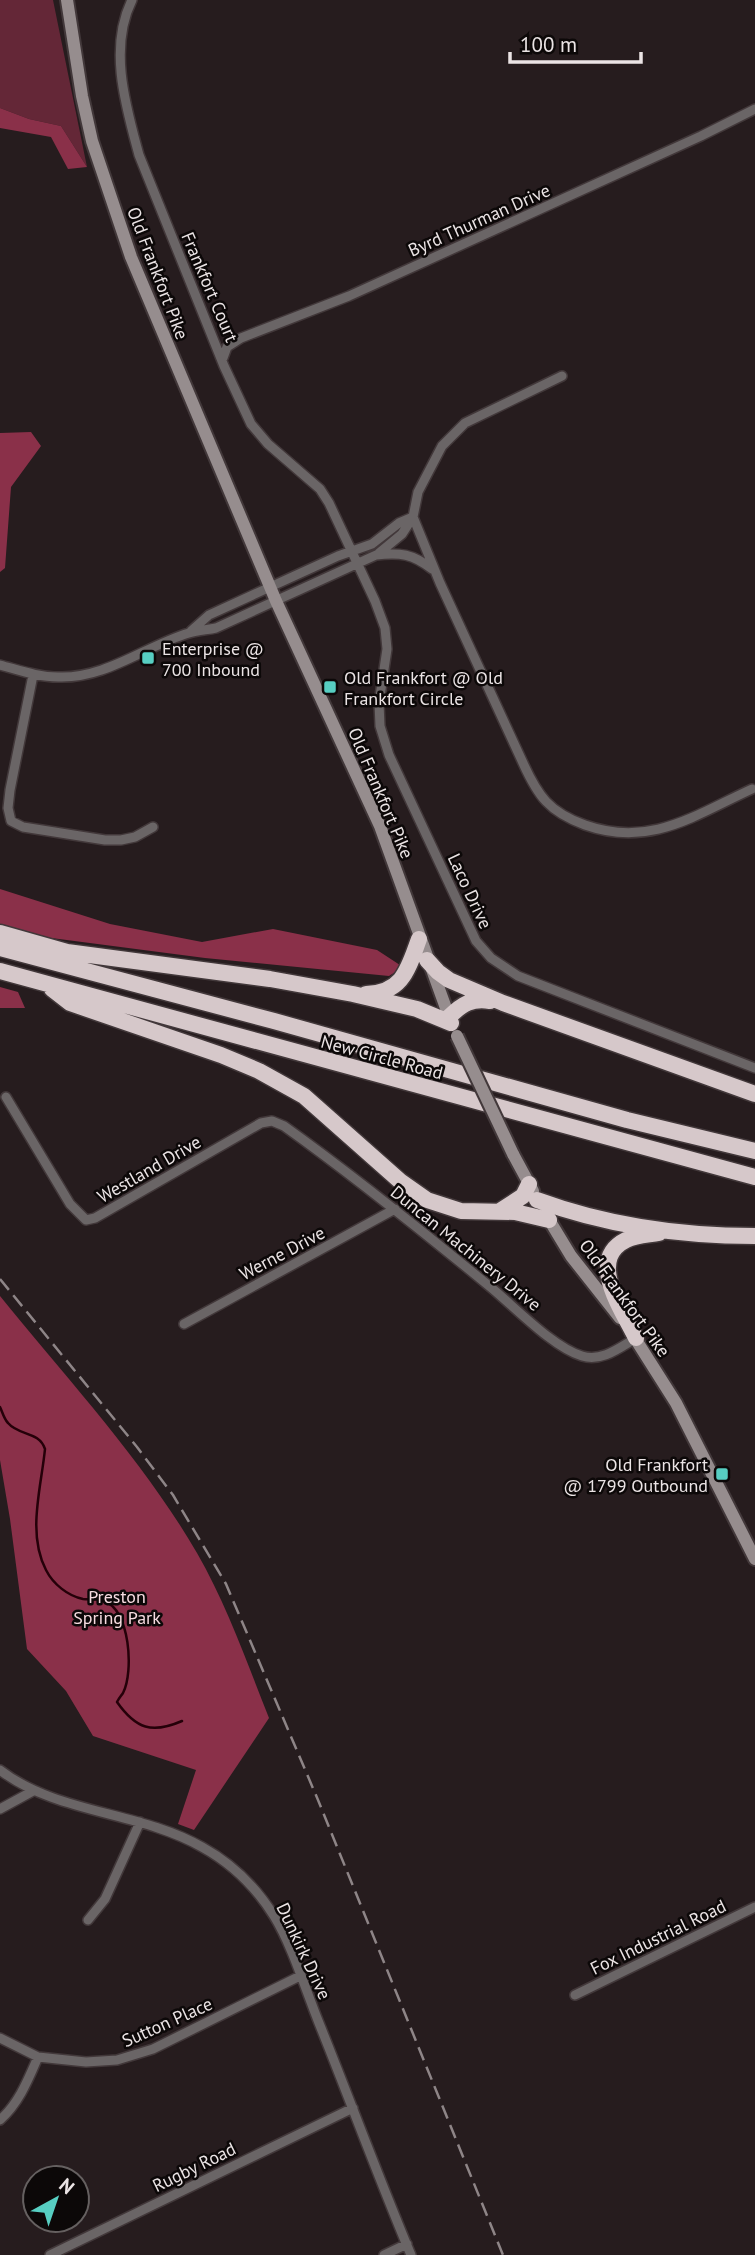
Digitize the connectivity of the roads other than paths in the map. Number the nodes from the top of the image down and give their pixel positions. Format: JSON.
{"nodes":[{"id":1,"x":67,"y":0,"type":"edge"},
{"id":2,"x":132,"y":0,"type":"edge"},
{"id":3,"x":755,"y":109,"type":"edge"},
{"id":4,"x":223,"y":360,"type":"junction"},
{"id":5,"x":562,"y":376,"type":"dead end"},
{"id":6,"x":413,"y":517,"type":"junction"},
{"id":7,"x":352,"y":551,"type":"junction"},
{"id":8,"x":376,"y":555,"type":"junction"},
{"id":9,"x":357,"y":562,"type":"junction"},
{"id":10,"x":434,"y":570,"type":"junction"},
{"id":11,"x":270,"y":587,"type":"junction"},
{"id":12,"x":276,"y":601,"type":"junction"},
{"id":13,"x":189,"y":633,"type":"junction"},
{"id":14,"x":0,"y":664,"type":"edge"},
{"id":15,"x":33,"y":674,"type":"junction"},
{"id":16,"x":752,"y":789,"type":"dead end"},
{"id":17,"x":153,"y":827,"type":"dead end"},
{"id":18,"x":0,"y":933,"type":"edge"},
{"id":19,"x":419,"y":939,"type":"junction"},
{"id":20,"x":0,"y":948,"type":"edge"},
{"id":21,"x":427,"y":960,"type":"junction"},
{"id":22,"x":0,"y":971,"type":"edge"},
{"id":23,"x":44,"y":983,"type":"junction"},
{"id":24,"x":353,"y":994,"type":"junction"},
{"id":25,"x":503,"y":1003,"type":"junction"},
{"id":26,"x":453,"y":1025,"type":"junction"},
{"id":27,"x":754,"y":1067,"type":"edge"},
{"id":28,"x":755,"y":1094,"type":"edge"},
{"id":29,"x":6,"y":1097,"type":"dead end"},
{"id":30,"x":284,"y":1126,"type":"joint"},
{"id":31,"x":755,"y":1151,"type":"edge"},
{"id":32,"x":755,"y":1177,"type":"edge"},
{"id":33,"x":529,"y":1184,"type":"junction"},
{"id":34,"x":537,"y":1200,"type":"junction"},
{"id":35,"x":395,"y":1209,"type":"junction"},
{"id":36,"x":498,"y":1212,"type":"junction"},
{"id":37,"x":549,"y":1220,"type":"junction"},
{"id":38,"x":671,"y":1230,"type":"junction"},
{"id":39,"x":755,"y":1236,"type":"edge"},
{"id":40,"x":184,"y":1324,"type":"dead end"},
{"id":41,"x":636,"y":1338,"type":"junction"},
{"id":42,"x":755,"y":1559,"type":"edge"},
{"id":43,"x":0,"y":1770,"type":"edge"},
{"id":44,"x":33,"y":1791,"type":"junction"},
{"id":45,"x":0,"y":1809,"type":"edge"},
{"id":46,"x":140,"y":1822,"type":"junction"},
{"id":47,"x":755,"y":1907,"type":"edge"},
{"id":48,"x":88,"y":1920,"type":"dead end"},
{"id":49,"x":300,"y":1976,"type":"junction"},
{"id":50,"x":575,"y":1995,"type":"dead end"},
{"id":51,"x":0,"y":2038,"type":"edge"},
{"id":52,"x":38,"y":2057,"type":"junction"},
{"id":53,"x":353,"y":2108,"type":"junction"},
{"id":54,"x":0,"y":2120,"type":"edge"},
{"id":55,"x":407,"y":2244,"type":"junction"},
{"id":56,"x":50,"y":2255,"type":"edge"},
{"id":57,"x":384,"y":2255,"type":"edge"},
{"id":58,"x":411,"y":2255,"type":"edge"}],
"edges":[{"from":1,"to":11,"type":"main road","name":"Old Frankfort Pike"},
{"from":2,"to":4,"type":"street","name":"Frankfort Court"},
{"from":3,"to":4,"type":"street","name":"Byrd Thurman Drive"},
{"from":4,"to":7,"type":"street","name":"Frankfort Court"},
{"from":5,"to":6,"type":"street"},
{"from":6,"to":7,"type":"street"},
{"from":6,"to":8,"type":"street"},
{"from":6,"to":10,"type":"street"},
{"from":7,"to":9,"type":"street","name":"Frankfort Court"},
{"from":7,"to":11,"type":"street"},
{"from":8,"to":9,"type":"street"},
{"from":8,"to":10,"type":"street"},
{"from":9,"to":12,"type":"street"},
{"from":9,"to":27,"type":"street","name":"Laco Drive"},
{"from":10,"to":16,"type":"street"},
{"from":11,"to":12,"type":"main road","name":"Old Frankfort Pike"},
{"from":11,"to":13,"type":"street"},
{"from":12,"to":13,"type":"street"},
{"from":12,"to":19,"type":"main road","name":"Old Frankfort Pike"},
{"from":13,"to":15,"type":"street"},
{"from":14,"to":15,"type":"street"},
{"from":15,"to":17,"type":"street"},
{"from":18,"to":24,"type":"highway"},
{"from":19,"to":21,"type":"main road","name":"Old Frankfort Pike"},
{"from":19,"to":24,"type":"highway"},
{"from":20,"to":31,"type":"highway","name":"New Circle Road"},
{"from":21,"to":25,"type":"highway"},
{"from":21,"to":26,"type":"main road","name":"Old Frankfort Pike"},
{"from":22,"to":23,"type":"highway","name":"New Circle Road"},
{"from":23,"to":32,"type":"highway","name":"New Circle Road"},
{"from":23,"to":36,"type":"highway"},
{"from":24,"to":26,"type":"highway"},
{"from":25,"to":26,"type":"highway"},
{"from":25,"to":28,"type":"highway"},
{"from":26,"to":33,"type":"main road","name":"Old Frankfort Pike","bridge":true},
{"from":29,"to":30,"type":"street","name":"Westland Drive"},
{"from":30,"to":35,"type":"street","name":"Duncan Machinery Drive"},
{"from":33,"to":34,"type":"main road","name":"Old Frankfort Pike"},
{"from":33,"to":36,"type":"highway"},
{"from":34,"to":37,"type":"main road","name":"Old Frankfort Pike"},
{"from":34,"to":38,"type":"highway"},
{"from":35,"to":40,"type":"street","name":"Werne Drive"},
{"from":35,"to":41,"type":"street","name":"Duncan Machinery Drive"},
{"from":36,"to":37,"type":"highway"},
{"from":37,"to":41,"type":"main road","name":"Old Frankfort Pike"},
{"from":38,"to":39,"type":"highway"},
{"from":38,"to":41,"type":"highway"},
{"from":41,"to":42,"type":"main road","name":"Old Frankfort Pike"},
{"from":43,"to":44,"type":"street","name":"Dunkirk Drive"},
{"from":44,"to":45,"type":"street"},
{"from":44,"to":46,"type":"street","name":"Dunkirk Drive"},
{"from":46,"to":48,"type":"street"},
{"from":46,"to":49,"type":"street","name":"Dunkirk Drive"},
{"from":47,"to":50,"type":"street","name":"Fox Industrial Road"},
{"from":49,"to":52,"type":"street","name":"Sutton Place"},
{"from":49,"to":53,"type":"street","name":"Dunkirk Drive"},
{"from":51,"to":52,"type":"street","name":"Sutton Place"},
{"from":52,"to":54,"type":"street"},
{"from":53,"to":55,"type":"street","name":"Dunkirk Drive"},
{"from":53,"to":56,"type":"street","name":"Rugby Road"},
{"from":55,"to":57,"type":"street"},
{"from":55,"to":58,"type":"street","name":"Dunkirk Drive"}]}
